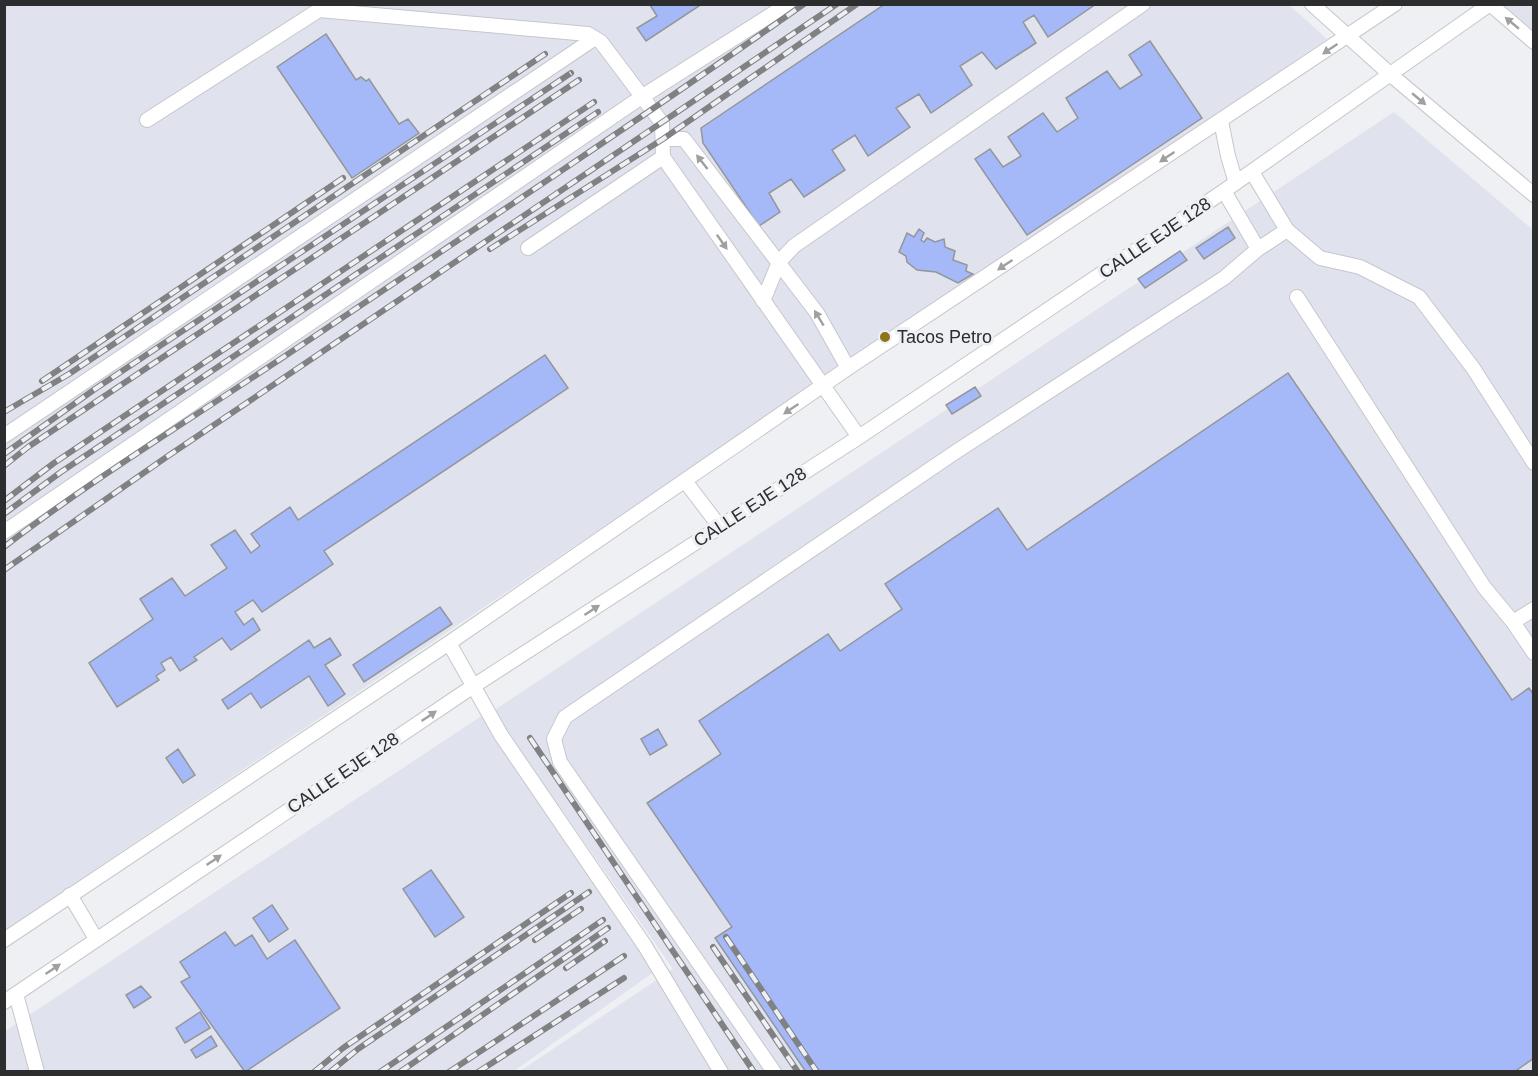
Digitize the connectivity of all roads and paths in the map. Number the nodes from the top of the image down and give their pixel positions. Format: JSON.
{"nodes":[{"id":1,"x":788,"y":4,"type":"edge"},
{"id":2,"x":1143,"y":4,"type":"edge"},
{"id":3,"x":1312,"y":4,"type":"edge"},
{"id":4,"x":1395,"y":4,"type":"edge"},
{"id":5,"x":1490,"y":5,"type":"edge"},
{"id":6,"x":1349,"y":36,"type":"junction"},
{"id":7,"x":595,"y":38,"type":"junction"},
{"id":8,"x":1533,"y":42,"type":"edge"},
{"id":9,"x":1391,"y":75,"type":"junction"},
{"id":10,"x":643,"y":96,"type":"junction"},
{"id":11,"x":147,"y":120,"type":"dead end"},
{"id":12,"x":1221,"y":121,"type":"junction"},
{"id":13,"x":663,"y":139,"type":"junction"},
{"id":14,"x":663,"y":157,"type":"junction"},
{"id":15,"x":1252,"y":172,"type":"junction"},
{"id":16,"x":1236,"y":183,"type":"junction"},
{"id":17,"x":1224,"y":191,"type":"junction"},
{"id":18,"x":1533,"y":195,"type":"edge"},
{"id":19,"x":1287,"y":230,"type":"junction"},
{"id":20,"x":528,"y":248,"type":"dead end"},
{"id":21,"x":1258,"y":249,"type":"junction"},
{"id":22,"x":778,"y":262,"type":"junction"},
{"id":23,"x":1297,"y":297,"type":"dead end"},
{"id":24,"x":763,"y":301,"type":"junction"},
{"id":25,"x":848,"y":368,"type":"junction"},
{"id":26,"x":824,"y":386,"type":"junction"},
{"id":27,"x":4,"y":436,"type":"edge"},
{"id":28,"x":859,"y":437,"type":"junction"},
{"id":29,"x":1533,"y":463,"type":"edge"},
{"id":30,"x":685,"y":482,"type":"junction"},
{"id":31,"x":720,"y":527,"type":"junction"},
{"id":32,"x":4,"y":532,"type":"edge"},
{"id":33,"x":1533,"y":609,"type":"edge"},
{"id":34,"x":1513,"y":622,"type":"junction"},
{"id":35,"x":449,"y":643,"type":"junction"},
{"id":36,"x":1533,"y":653,"type":"edge"},
{"id":37,"x":472,"y":687,"type":"junction"},
{"id":38,"x":70,"y":895,"type":"junction"},
{"id":39,"x":96,"y":939,"type":"junction"},
{"id":40,"x":4,"y":940,"type":"edge"},
{"id":41,"x":10,"y":998,"type":"edge"},
{"id":42,"x":37,"y":1071,"type":"edge"},
{"id":43,"x":721,"y":1071,"type":"edge"},
{"id":44,"x":774,"y":1071,"type":"edge"}],
"edges":[{"from":1,"to":10,"type":"street"},
{"from":2,"to":22,"type":"street"},
{"from":3,"to":6,"type":"street"},
{"from":4,"to":6,"type":"street"},
{"from":8,"to":5,"type":"street","one_way":true},
{"from":5,"to":9,"type":"street","name":"CALLE EJE 128"},
{"from":6,"to":9,"type":"street"},
{"from":6,"to":12,"type":"street","one_way":true},
{"from":7,"to":10,"type":"street"},
{"from":7,"to":11,"type":"street"},
{"from":7,"to":27,"type":"street"},
{"from":9,"to":15,"type":"street","name":"CALLE EJE 128"},
{"from":9,"to":18,"type":"street","one_way":true},
{"from":10,"to":13,"type":"street"},
{"from":10,"to":32,"type":"street"},
{"from":12,"to":16,"type":"street"},
{"from":12,"to":25,"type":"street","one_way":true},
{"from":13,"to":14,"type":"street"},
{"from":22,"to":13,"type":"street","one_way":true},
{"from":14,"to":20,"type":"street"},
{"from":14,"to":24,"type":"street","one_way":true},
{"from":15,"to":16,"type":"street","name":"CALLE EJE 128"},
{"from":15,"to":19,"type":"street"},
{"from":16,"to":17,"type":"street","name":"CALLE EJE 128"},
{"from":17,"to":21,"type":"street"},
{"from":17,"to":28,"type":"street","name":"CALLE EJE 128"},
{"from":19,"to":21,"type":"street"},
{"from":19,"to":29,"type":"street"},
{"from":21,"to":44,"type":"street"},
{"from":22,"to":24,"type":"street"},
{"from":25,"to":22,"type":"street","one_way":true},
{"from":23,"to":34,"type":"street"},
{"from":24,"to":26,"type":"street"},
{"from":25,"to":26,"type":"street"},
{"from":26,"to":28,"type":"street"},
{"from":26,"to":30,"type":"street","one_way":true},
{"from":28,"to":31,"type":"street","name":"CALLE EJE 128"},
{"from":30,"to":31,"type":"street"},
{"from":30,"to":35,"type":"street"},
{"from":37,"to":31,"type":"street","name":"CALLE EJE 128","one_way":true},
{"from":33,"to":34,"type":"street"},
{"from":34,"to":36,"type":"street"},
{"from":35,"to":37,"type":"street"},
{"from":35,"to":38,"type":"street"},
{"from":39,"to":37,"type":"street","name":"CALLE EJE 128","one_way":true},
{"from":37,"to":43,"type":"street"},
{"from":38,"to":39,"type":"street"},
{"from":38,"to":40,"type":"street"},
{"from":41,"to":39,"type":"street","name":"CALLE EJE 128","one_way":true},
{"from":41,"to":42,"type":"street"}]}
